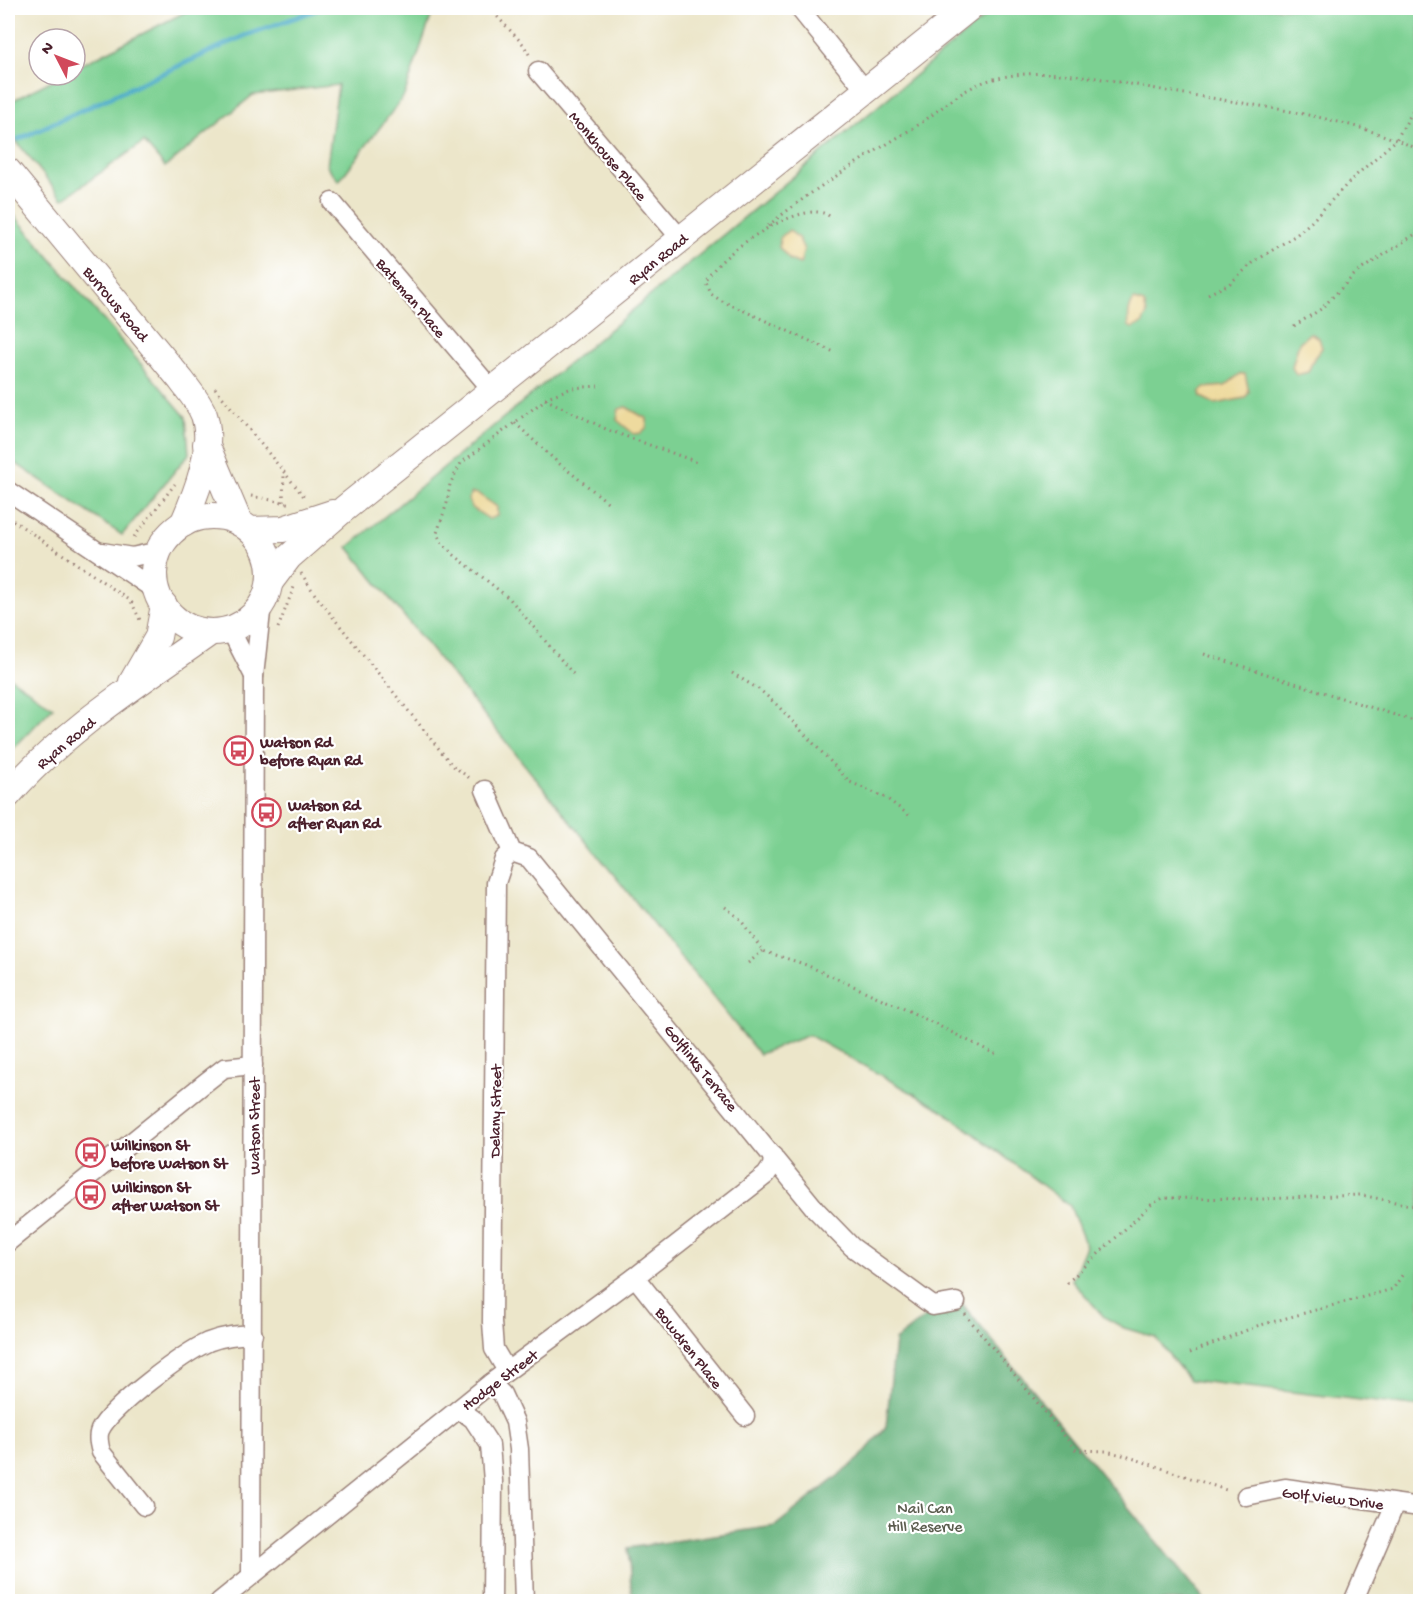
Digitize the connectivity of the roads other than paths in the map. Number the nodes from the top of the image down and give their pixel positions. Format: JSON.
{"nodes":[{"id":1,"x":799,"y":8,"type":"edge"},
{"id":2,"x":969,"y":8,"type":"edge"},
{"id":3,"x":538,"y":70,"type":"road end"},
{"id":4,"x":866,"y":91,"type":"junction"},
{"id":5,"x":8,"y":171,"type":"edge"},
{"id":6,"x":332,"y":202,"type":"dead end"},
{"id":7,"x":681,"y":239,"type":"junction"},
{"id":8,"x":493,"y":391,"type":"junction"},
{"id":9,"x":206,"y":444,"type":"junction"},
{"id":10,"x":8,"y":491,"type":"edge"},
{"id":11,"x":344,"y":509,"type":"junction"},
{"id":12,"x":183,"y":524,"type":"junction"},
{"id":13,"x":245,"y":526,"type":"junction"},
{"id":14,"x":97,"y":551,"type":"junction"},
{"id":15,"x":159,"y":551,"type":"junction"},
{"id":16,"x":266,"y":592,"type":"junction"},
{"id":17,"x":161,"y":599,"type":"junction"},
{"id":18,"x":220,"y":630,"type":"junction"},
{"id":19,"x":254,"y":676,"type":"junction"},
{"id":20,"x":125,"y":693,"type":"junction"},
{"id":21,"x":485,"y":790,"type":"road end"},
{"id":22,"x":8,"y":795,"type":"edge"},
{"id":23,"x":512,"y":852,"type":"junction"},
{"id":24,"x":253,"y":1065,"type":"junction"},
{"id":25,"x":773,"y":1156,"type":"junction"},
{"id":26,"x":8,"y":1242,"type":"edge"},
{"id":27,"x":635,"y":1277,"type":"junction"},
{"id":28,"x":956,"y":1302,"type":"road end"},
{"id":29,"x":253,"y":1334,"type":"junction"},
{"id":30,"x":507,"y":1371,"type":"junction"},
{"id":31,"x":491,"y":1383,"type":"junction"},
{"id":32,"x":459,"y":1409,"type":"junction"},
{"id":33,"x":745,"y":1416,"type":"dead end"},
{"id":34,"x":1246,"y":1496,"type":"road end"},
{"id":35,"x":1395,"y":1504,"type":"junction"},
{"id":36,"x":144,"y":1506,"type":"dead end"},
{"id":37,"x":1420,"y":1507,"type":"edge"},
{"id":38,"x":251,"y":1576,"type":"junction"},
{"id":39,"x":219,"y":1602,"type":"edge"},
{"id":40,"x":492,"y":1602,"type":"edge"},
{"id":41,"x":524,"y":1602,"type":"edge"},
{"id":42,"x":1353,"y":1602,"type":"edge"}],
"edges":[{"from":1,"to":4,"type":"street"},
{"from":2,"to":4,"type":"street","name":"Ryan Road"},
{"from":3,"to":7,"type":"street","name":"Monkhouse Place"},
{"from":4,"to":7,"type":"street","name":"Ryan Road"},
{"from":5,"to":9,"type":"street","name":"Burrows Road"},
{"from":6,"to":8,"type":"street","name":"Bateman Place"},
{"from":7,"to":8,"type":"street","name":"Ryan Road"},
{"from":8,"to":11,"type":"street","name":"Ryan Road"},
{"from":9,"to":12,"type":"street","name":"Burrows Road"},
{"from":9,"to":13,"type":"street","name":"Burrows Road"},
{"from":10,"to":14,"type":"street"},
{"from":11,"to":13,"type":"street","name":"Ryan Road"},
{"from":11,"to":16,"type":"street","name":"Ryan Road"},
{"from":12,"to":13,"type":"street"},
{"from":12,"to":15,"type":"street"},
{"from":13,"to":16,"type":"street"},
{"from":14,"to":15,"type":"street"},
{"from":14,"to":17,"type":"street"},
{"from":15,"to":17,"type":"street"},
{"from":16,"to":18,"type":"street"},
{"from":16,"to":19,"type":"street","name":"Watson Street"},
{"from":17,"to":18,"type":"street"},
{"from":17,"to":20,"type":"street","name":"Ryan Road"},
{"from":18,"to":19,"type":"street","name":"Watson Street"},
{"from":18,"to":20,"type":"street","name":"Ryan Road"},
{"from":19,"to":24,"type":"street","name":"Watson Street"},
{"from":20,"to":22,"type":"street","name":"Ryan Road"},
{"from":21,"to":23,"type":"street"},
{"from":23,"to":25,"type":"street","name":"Golflinks Terrace"},
{"from":23,"to":30,"type":"street","name":"Delany Street"},
{"from":24,"to":26,"type":"street"},
{"from":24,"to":29,"type":"street","name":"Watson Street"},
{"from":25,"to":27,"type":"street","name":"Hodge Street"},
{"from":25,"to":28,"type":"street","name":"Golflinks Terrace"},
{"from":27,"to":30,"type":"street","name":"Hodge Street"},
{"from":27,"to":33,"type":"street","name":"Bowdren Place"},
{"from":29,"to":36,"type":"street"},
{"from":29,"to":38,"type":"street","name":"Watson Street"},
{"from":30,"to":31,"type":"street","name":"Hodge Street"},
{"from":31,"to":32,"type":"street","name":"Hodge Street"},
{"from":31,"to":41,"type":"street"},
{"from":32,"to":38,"type":"street","name":"Hodge Street"},
{"from":32,"to":40,"type":"street"},
{"from":34,"to":35,"type":"street","name":"Golf View Drive"},
{"from":35,"to":37,"type":"street","name":"Golf View Drive"},
{"from":35,"to":42,"type":"street"},
{"from":38,"to":39,"type":"street","name":"Hodge Street"}]}
